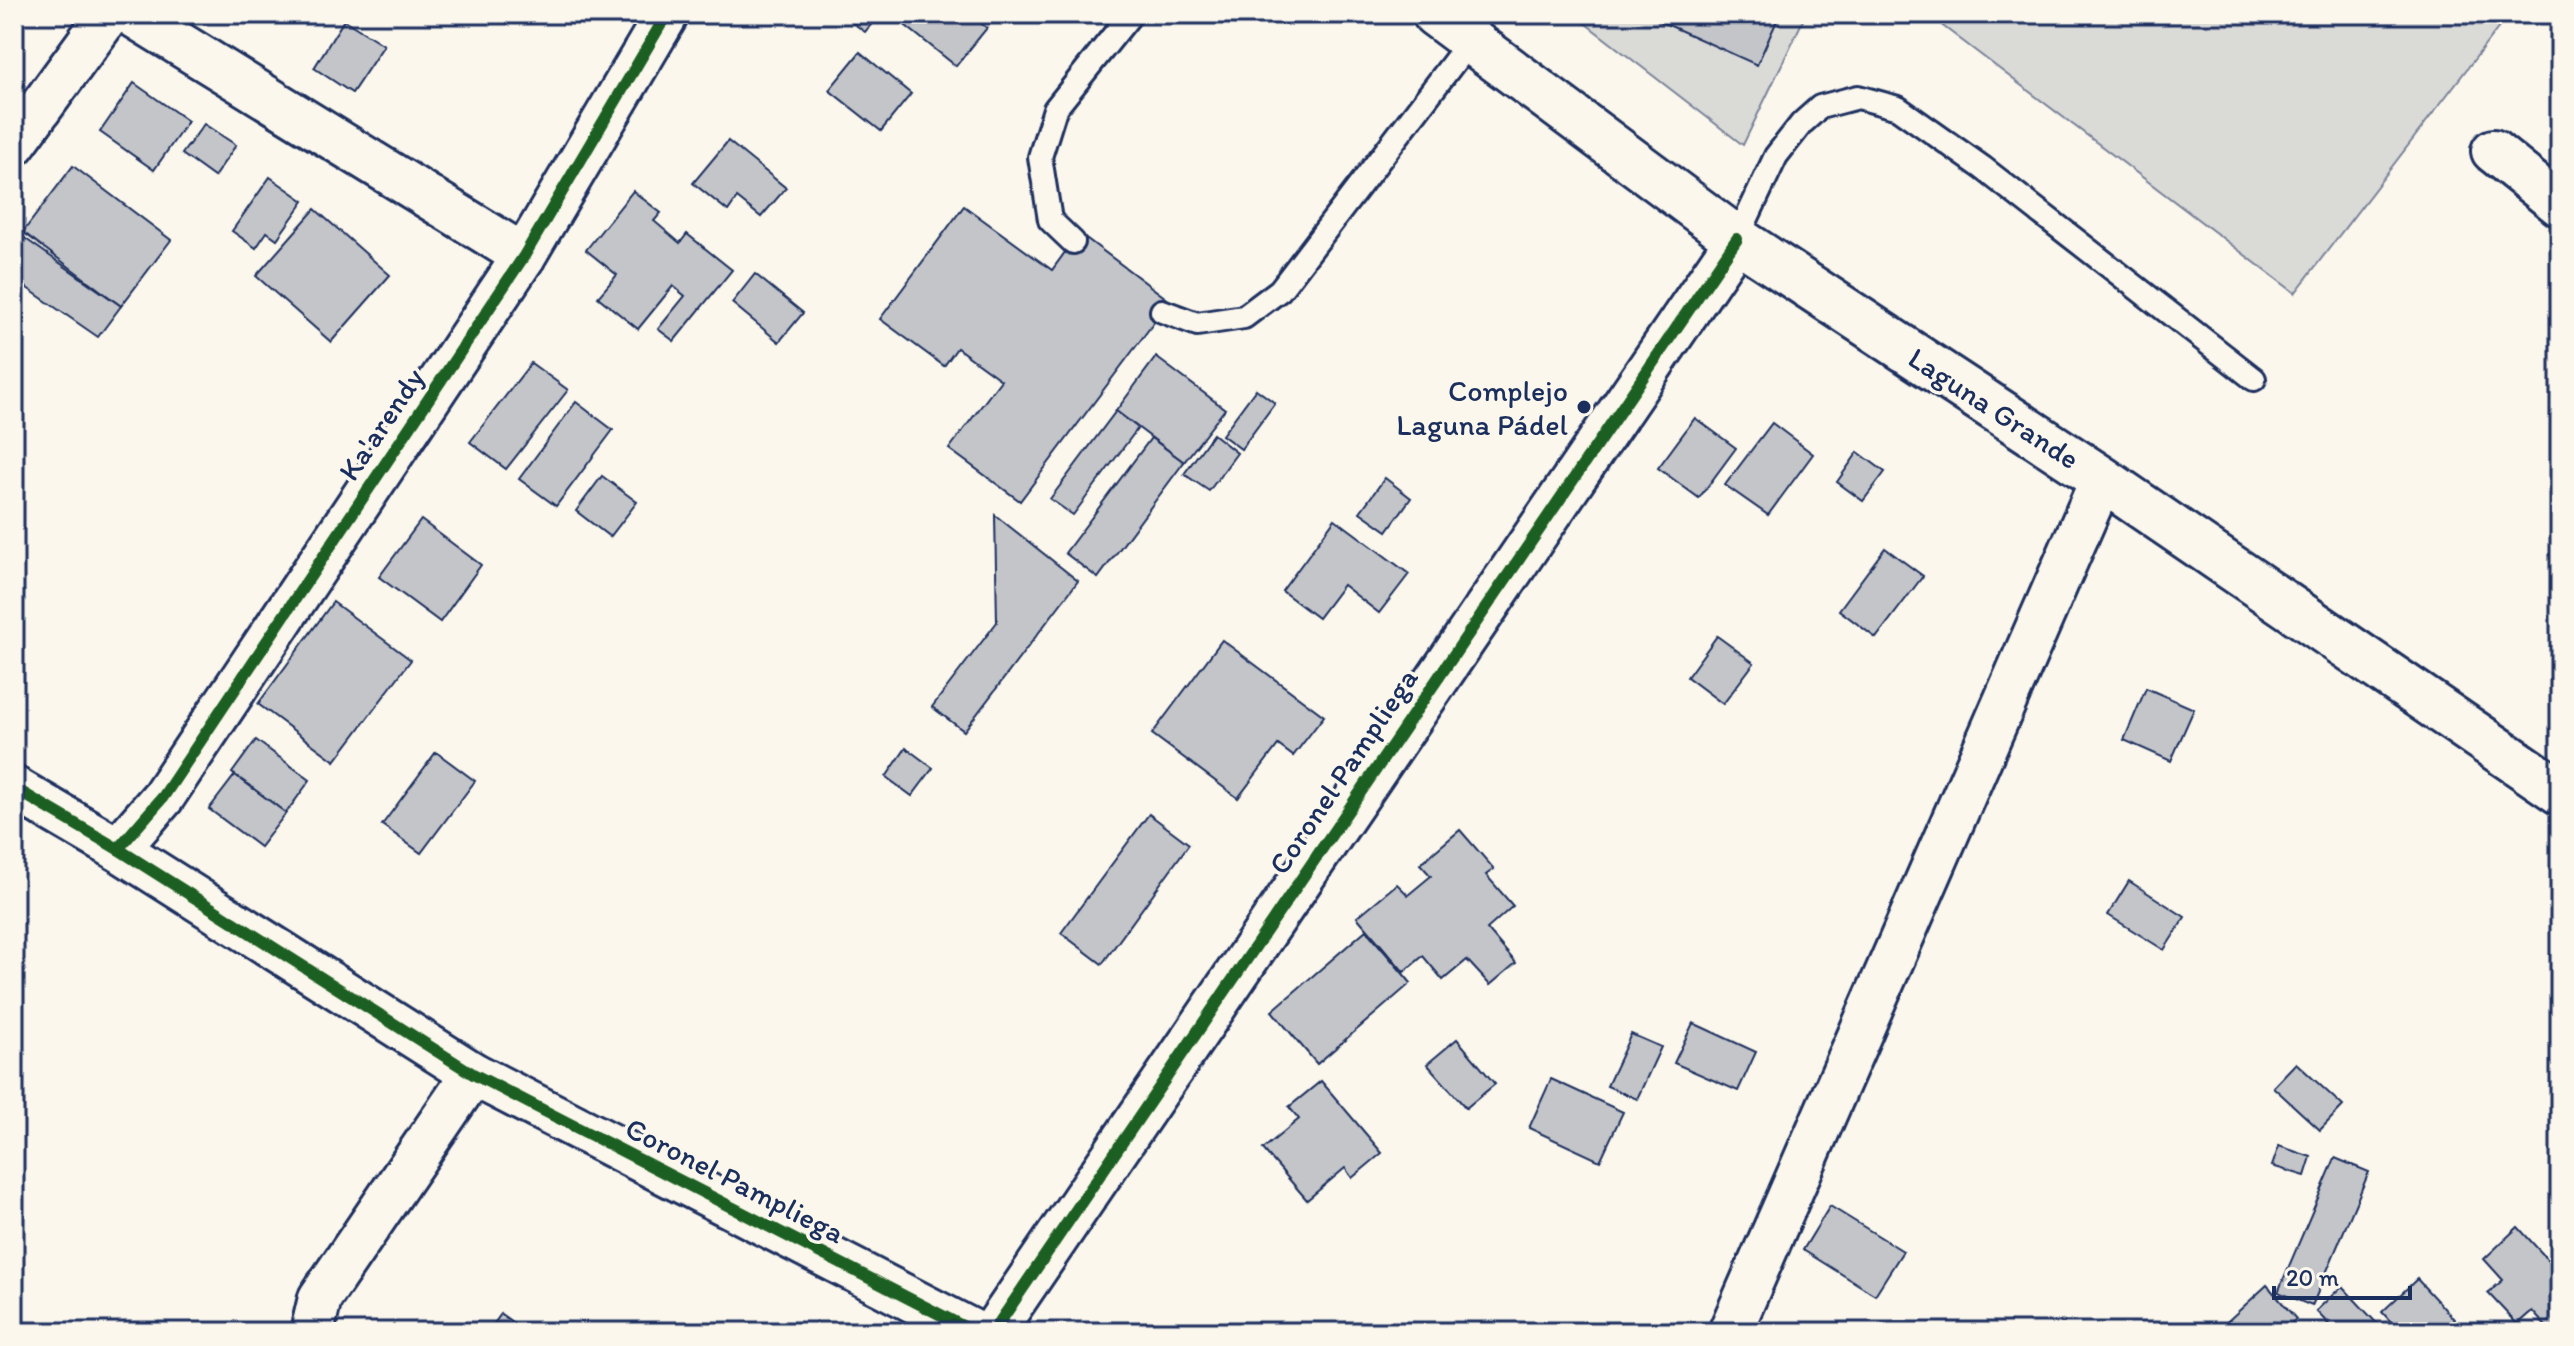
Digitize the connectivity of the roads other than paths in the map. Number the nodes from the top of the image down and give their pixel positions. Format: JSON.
{"nodes":[{"id":1,"x":109,"y":14,"type":"edge"},
{"id":2,"x":131,"y":14,"type":"edge"},
{"id":3,"x":667,"y":14,"type":"edge"},
{"id":4,"x":1131,"y":14,"type":"edge"},
{"id":5,"x":1435,"y":14,"type":"edge"},
{"id":6,"x":1470,"y":41,"type":"junction"},
{"id":7,"x":14,"y":144,"type":"edge"},
{"id":8,"x":2493,"y":151,"type":"dead end"},
{"id":9,"x":2560,"y":205,"type":"edge"},
{"id":10,"x":1737,"y":239,"type":"junction"},
{"id":11,"x":1073,"y":242,"type":"dead end"},
{"id":12,"x":524,"y":256,"type":"junction"},
{"id":13,"x":1162,"y":311,"type":"dead end"},
{"id":14,"x":2254,"y":379,"type":"dead end"},
{"id":15,"x":2102,"y":479,"type":"junction"},
{"id":16,"x":14,"y":788,"type":"edge"},
{"id":17,"x":2560,"y":792,"type":"edge"},
{"id":18,"x":118,"y":849,"type":"junction"},
{"id":19,"x":473,"y":1074,"type":"junction"},
{"id":20,"x":312,"y":1332,"type":"edge"},
{"id":21,"x":974,"y":1332,"type":"edge"},
{"id":22,"x":993,"y":1332,"type":"edge"},
{"id":23,"x":1730,"y":1332,"type":"edge"}],
"edges":[{"from":1,"to":7,"type":"street"},
{"from":2,"to":12,"type":"street"},
{"from":3,"to":12,"type":"street","name":"Ka'arendy"},
{"from":4,"to":11,"type":"lane"},
{"from":5,"to":6,"type":"main road","name":"Laguna Grande"},
{"from":6,"to":10,"type":"main road","name":"Laguna Grande"},
{"from":6,"to":13,"type":"lane"},
{"from":8,"to":9,"type":"street"},
{"from":10,"to":14,"type":"lane"},
{"from":10,"to":15,"type":"main road","name":"Laguna Grande"},
{"from":10,"to":22,"type":"street","name":"Coronel Pampliega"},
{"from":12,"to":18,"type":"street","name":"Ka'arendy"},
{"from":15,"to":17,"type":"main road","name":"Laguna Grande"},
{"from":15,"to":23,"type":"street"},
{"from":16,"to":18,"type":"street","name":"Coronel Pampliega"},
{"from":18,"to":19,"type":"street","name":"Coronel Pampliega"},
{"from":19,"to":20,"type":"street"},
{"from":19,"to":21,"type":"street","name":"Coronel Pampliega"}]}
